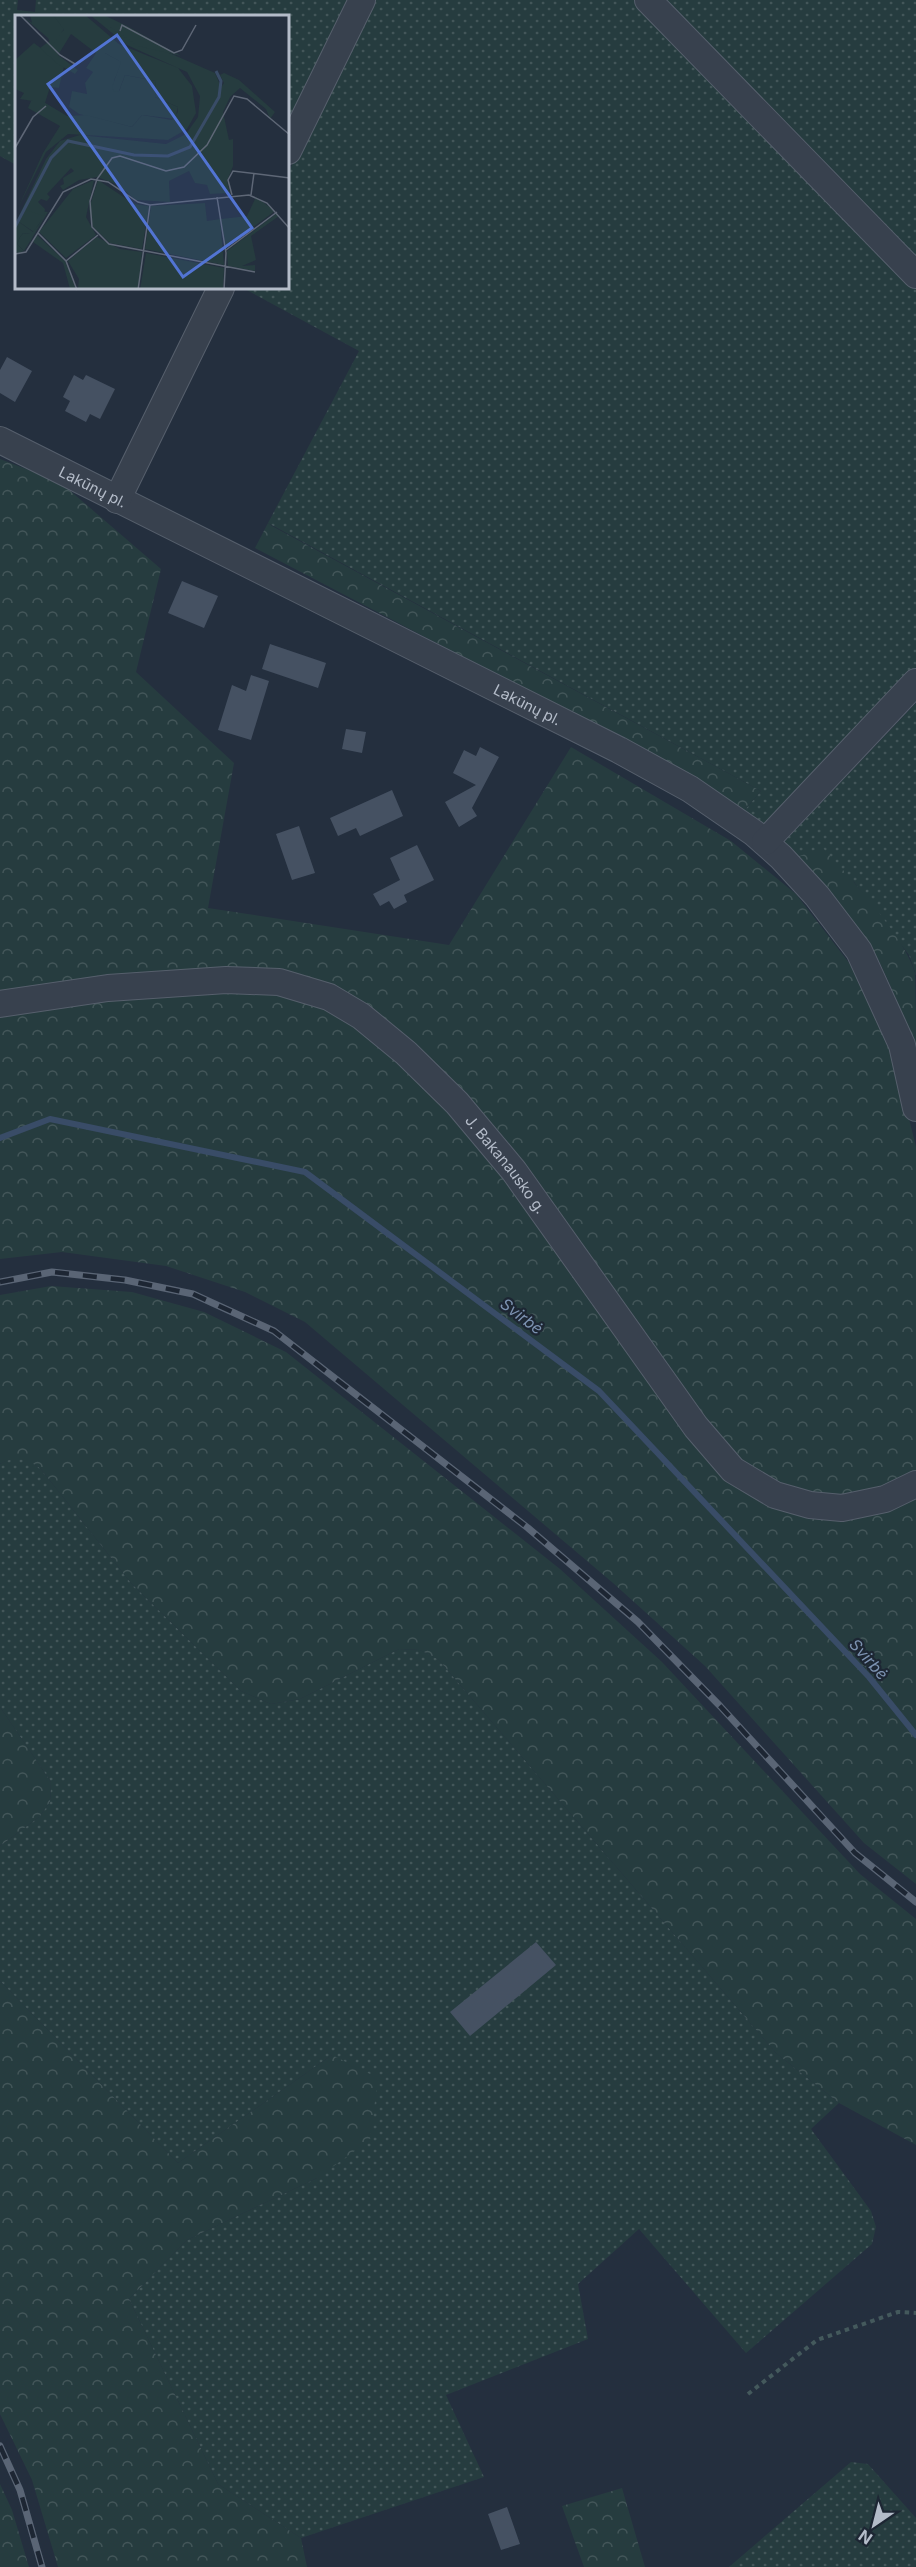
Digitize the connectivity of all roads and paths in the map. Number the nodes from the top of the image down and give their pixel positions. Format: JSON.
{"nodes":[{"id":1,"x":362,"y":0,"type":"edge"},
{"id":2,"x":648,"y":0,"type":"edge"},
{"id":3,"x":290,"y":147,"type":"edge"},
{"id":4,"x":916,"y":275,"type":"edge"},
{"id":5,"x":220,"y":290,"type":"edge"},
{"id":6,"x":0,"y":440,"type":"edge"},
{"id":7,"x":117,"y":500,"type":"junction"},
{"id":8,"x":916,"y":682,"type":"edge"},
{"id":9,"x":765,"y":842,"type":"junction"},
{"id":10,"x":0,"y":1004,"type":"edge"},
{"id":11,"x":916,"y":1108,"type":"edge"},
{"id":12,"x":916,"y":1485,"type":"edge"},
{"id":13,"x":916,"y":2313,"type":"edge"},
{"id":14,"x":748,"y":2394,"type":"dead end"}],
"edges":[{"from":1,"to":3,"type":"street"},
{"from":2,"to":4,"type":"street"},
{"from":5,"to":7,"type":"street"},
{"from":6,"to":7,"type":"street","name":"Lakūnų pl."},
{"from":7,"to":9,"type":"street","name":"Lakūnų pl."},
{"from":8,"to":9,"type":"street"},
{"from":9,"to":11,"type":"street","name":"Lakūnų pl."},
{"from":10,"to":12,"type":"street","name":"J. Bakanausko g."},
{"from":13,"to":14,"type":"path"}]}
